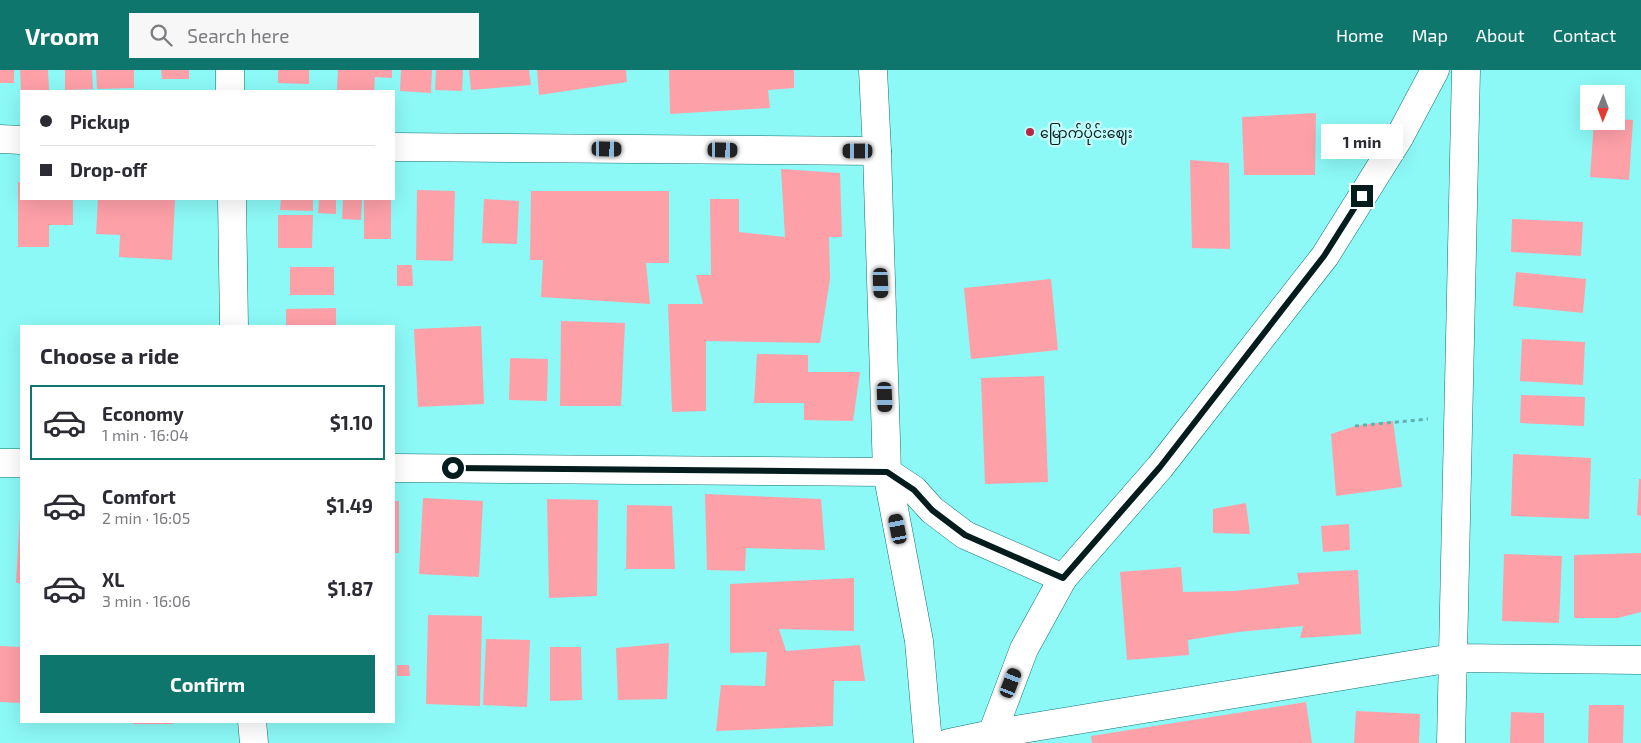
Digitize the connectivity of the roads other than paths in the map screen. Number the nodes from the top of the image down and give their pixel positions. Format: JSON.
{"nodes":[{"id":1,"x":230,"y":70,"type":"edge"},
{"id":2,"x":873,"y":70,"type":"edge"},
{"id":3,"x":1434,"y":70,"type":"edge"},
{"id":4,"x":1466,"y":70,"type":"edge"},
{"id":5,"x":230,"y":90,"type":"edge"},
{"id":6,"x":0,"y":139,"type":"edge"},
{"id":7,"x":20,"y":140,"type":"edge"},
{"id":8,"x":395,"y":147,"type":"edge"},
{"id":9,"x":878,"y":151,"type":"junction"},
{"id":10,"x":232,"y":200,"type":"edge"},
{"id":11,"x":234,"y":325,"type":"edge"},
{"id":12,"x":0,"y":463,"type":"edge"},
{"id":13,"x":20,"y":463,"type":"edge"},
{"id":14,"x":395,"y":468,"type":"edge"},
{"id":15,"x":887,"y":472,"type":"junction"},
{"id":16,"x":1063,"y":578,"type":"junction"},
{"id":17,"x":1452,"y":658,"type":"junction"},
{"id":18,"x":1641,"y":660,"type":"edge"},
{"id":19,"x":252,"y":723,"type":"edge"},
{"id":20,"x":991,"y":738,"type":"edge"},
{"id":21,"x":254,"y":743,"type":"edge"},
{"id":22,"x":928,"y":743,"type":"edge"},
{"id":23,"x":949,"y":743,"type":"edge"},
{"id":24,"x":1451,"y":743,"type":"edge"}],
"edges":[{"from":1,"to":5,"type":"main road"},
{"from":2,"to":9,"type":"main road"},
{"from":3,"to":16,"type":"main road"},
{"from":4,"to":17,"type":"main road"},
{"from":6,"to":7,"type":"main road"},
{"from":8,"to":9,"type":"main road"},
{"from":9,"to":15,"type":"main road"},
{"from":10,"to":11,"type":"main road"},
{"from":12,"to":13,"type":"main road"},
{"from":14,"to":15,"type":"main road"},
{"from":15,"to":16,"type":"main road"},
{"from":15,"to":22,"type":"main road"},
{"from":16,"to":20,"type":"main road"},
{"from":17,"to":18,"type":"main road"},
{"from":17,"to":20,"type":"main road"},
{"from":17,"to":24,"type":"main road"},
{"from":19,"to":21,"type":"main road"},
{"from":20,"to":23,"type":"main road"}]}
